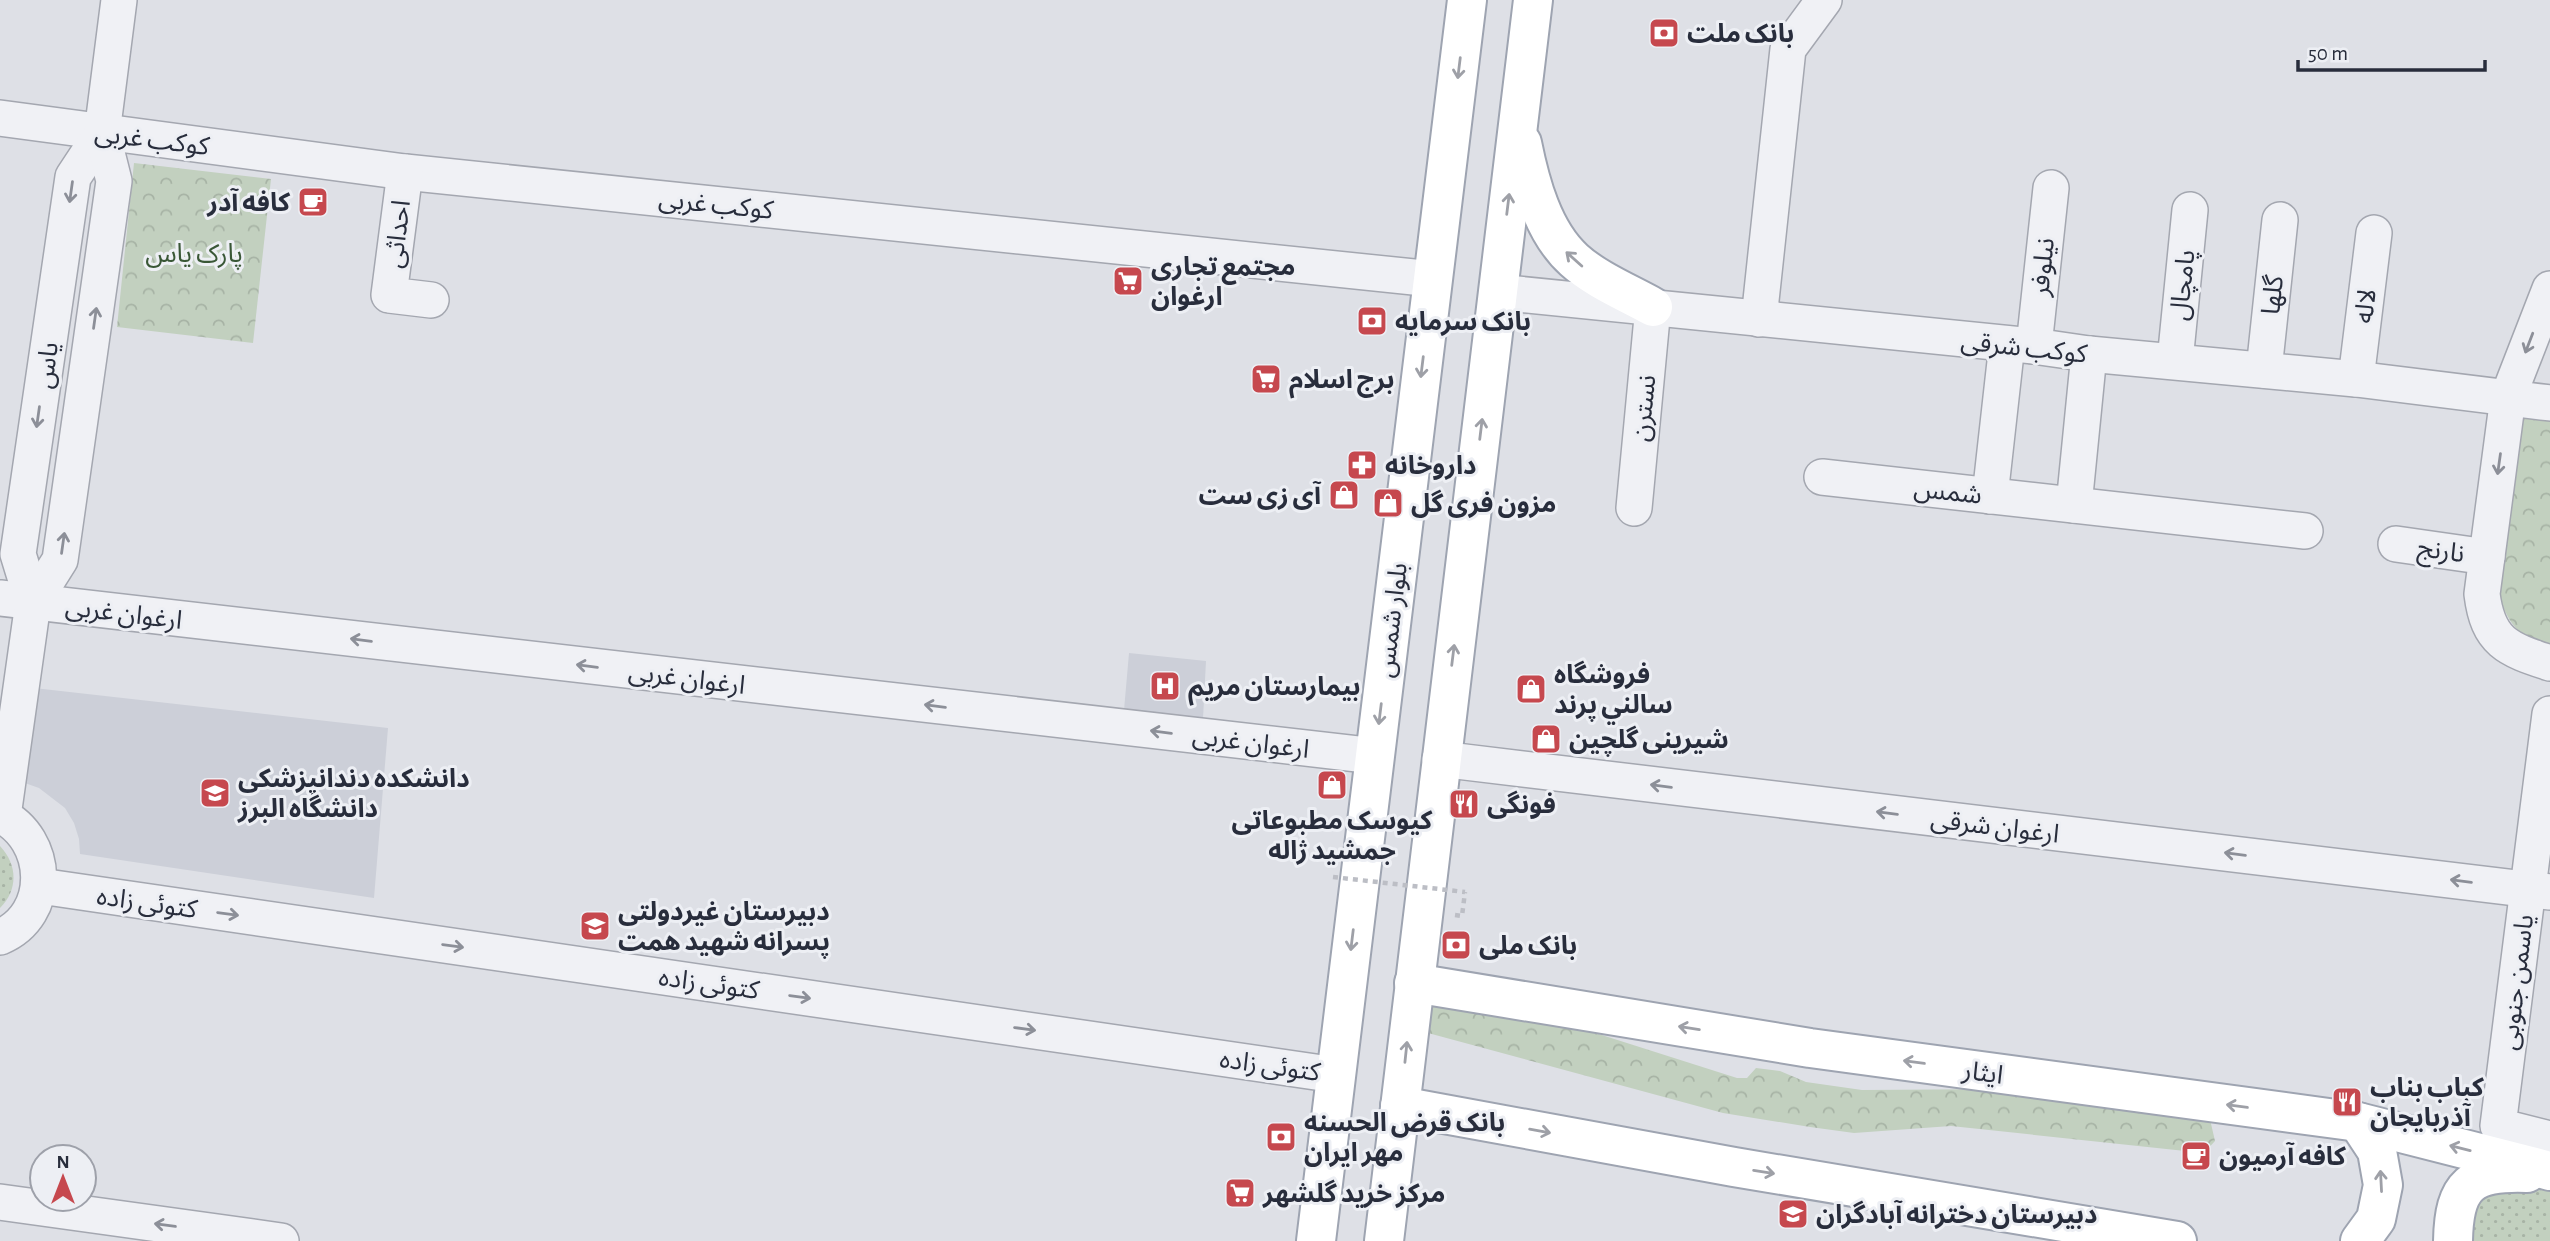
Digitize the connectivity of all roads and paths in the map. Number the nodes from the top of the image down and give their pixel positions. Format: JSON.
{"nodes":[{"id":1,"x":119,"y":0,"type":"edge"},
{"id":2,"x":1467,"y":0,"type":"edge"},
{"id":3,"x":1533,"y":0,"type":"edge"},
{"id":4,"x":1824,"y":0,"type":"edge"},
{"id":5,"x":0,"y":118,"type":"edge"},
{"id":6,"x":1518,"y":122,"type":"junction"},
{"id":7,"x":102,"y":133,"type":"junction"},
{"id":8,"x":405,"y":172,"type":"junction"},
{"id":9,"x":2051,"y":188,"type":"dead end"},
{"id":10,"x":2190,"y":210,"type":"dead end"},
{"id":11,"x":2280,"y":220,"type":"dead end"},
{"id":12,"x":2374,"y":233,"type":"dead end"},
{"id":13,"x":1433,"y":279,"type":"junction"},
{"id":14,"x":2550,"y":289,"type":"edge"},
{"id":15,"x":1497,"y":292,"type":"junction"},
{"id":16,"x":431,"y":300,"type":"dead end"},
{"id":17,"x":1653,"y":307,"type":"junction"},
{"id":18,"x":1759,"y":318,"type":"junction"},
{"id":19,"x":2021,"y":345,"type":"junction"},
{"id":20,"x":2089,"y":354,"type":"junction"},
{"id":21,"x":2175,"y":360,"type":"junction"},
{"id":22,"x":2264,"y":370,"type":"junction"},
{"id":23,"x":2356,"y":379,"type":"junction"},
{"id":24,"x":2508,"y":397,"type":"junction"},
{"id":25,"x":2550,"y":403,"type":"edge"},
{"id":26,"x":1822,"y":477,"type":"dead end"},
{"id":27,"x":1990,"y":496,"type":"junction"},
{"id":28,"x":2074,"y":505,"type":"junction"},
{"id":29,"x":1634,"y":508,"type":"dead end"},
{"id":30,"x":2305,"y":531,"type":"dead end"},
{"id":31,"x":2396,"y":544,"type":"dead end"},
{"id":32,"x":2487,"y":557,"type":"junction"},
{"id":33,"x":16,"y":600,"type":"edge"},
{"id":34,"x":2550,"y":663,"type":"edge"},
{"id":35,"x":2550,"y":714,"type":"edge"},
{"id":36,"x":1375,"y":756,"type":"junction"},
{"id":37,"x":1440,"y":759,"type":"junction"},
{"id":38,"x":1,"y":816,"type":"edge"},
{"id":39,"x":1333,"y":877,"type":"dead end"},
{"id":40,"x":40,"y":886,"type":"junction"},
{"id":41,"x":2539,"y":891,"type":"edge"},
{"id":42,"x":1462,"y":916,"type":"dead end"},
{"id":43,"x":0,"y":937,"type":"edge"},
{"id":44,"x":1414,"y":983,"type":"junction"},
{"id":45,"x":1336,"y":1074,"type":"junction"},
{"id":46,"x":1401,"y":1106,"type":"junction"},
{"id":47,"x":2358,"y":1122,"type":"junction"},
{"id":48,"x":2550,"y":1139,"type":"edge"},
{"id":49,"x":2550,"y":1172,"type":"edge"},
{"id":50,"x":0,"y":1202,"type":"edge"},
{"id":51,"x":281,"y":1241,"type":"edge"},
{"id":52,"x":1316,"y":1241,"type":"edge"},
{"id":53,"x":1384,"y":1241,"type":"edge"},
{"id":54,"x":2177,"y":1241,"type":"edge"},
{"id":55,"x":2360,"y":1241,"type":"edge"},
{"id":56,"x":2453,"y":1241,"type":"edge"}],
"edges":[{"from":1,"to":7,"type":"street","name":"یاس"},
{"from":2,"to":13,"type":"main road","name":"بلوار شمس","one_way":true},
{"from":3,"to":6,"type":"main road"},
{"from":4,"to":18,"type":"street"},
{"from":5,"to":7,"type":"street","name":"کوکب غربی"},
{"from":15,"to":6,"type":"main road","one_way":true},
{"from":17,"to":6,"type":"main road","one_way":true},
{"from":7,"to":8,"type":"street","name":"کوکب غربی"},
{"from":7,"to":33,"type":"street","name":"یاس"},
{"from":8,"to":13,"type":"street","name":"کوکب غربی"},
{"from":8,"to":16,"type":"street","name":"احداثی"},
{"from":9,"to":19,"type":"street","name":"نیلوفر"},
{"from":10,"to":21,"type":"street","name":"پامچال"},
{"from":11,"to":22,"type":"street","name":"گلها"},
{"from":12,"to":23,"type":"street","name":"لاله"},
{"from":13,"to":36,"type":"main road","name":"بلوار شمس","one_way":true},
{"from":14,"to":24,"type":"street","one_way":true},
{"from":15,"to":17,"type":"street","name":"کوکب شرقی"},
{"from":37,"to":15,"type":"main road","one_way":true},
{"from":17,"to":18,"type":"street","name":"کوکب شرقی"},
{"from":17,"to":29,"type":"street","name":"نسترن"},
{"from":18,"to":19,"type":"street","name":"کوکب شرقی"},
{"from":19,"to":20,"type":"street","name":"کوکب شرقی"},
{"from":19,"to":27,"type":"street","name":"نیلوفر"},
{"from":20,"to":21,"type":"street","name":"کوکب شرقی"},
{"from":20,"to":28,"type":"street"},
{"from":21,"to":22,"type":"street","name":"کوکب شرقی"},
{"from":22,"to":23,"type":"street","name":"کوکب شرقی"},
{"from":23,"to":24,"type":"street","name":"کوکب شرقی"},
{"from":24,"to":25,"type":"street","name":"کوکب شرقی"},
{"from":24,"to":32,"type":"street","one_way":true},
{"from":26,"to":27,"type":"street","name":"شمس"},
{"from":27,"to":28,"type":"street","name":"شمس"},
{"from":28,"to":30,"type":"street","name":"شمس"},
{"from":31,"to":32,"type":"street","name":"نارنج"},
{"from":32,"to":34,"type":"street"},
{"from":36,"to":33,"type":"street","name":"ارغوان غربی","one_way":true},
{"from":33,"to":38,"type":"street","name":"یاس"},
{"from":35,"to":41,"type":"street","name":"یاسمن جنوبی"},
{"from":36,"to":45,"type":"main road","name":"بلوار شمس","one_way":true},
{"from":41,"to":37,"type":"street","name":"ارغوان شرقی","one_way":true},
{"from":37,"to":44,"type":"main road"},
{"from":38,"to":40,"type":"street"},
{"from":39,"to":42,"type":"path","bridge":true},
{"from":40,"to":43,"type":"street"},
{"from":40,"to":45,"type":"street","name":"کتوئی زاده","one_way":true},
{"from":41,"to":48,"type":"street","name":"یاسمن جنوبی"},
{"from":46,"to":44,"type":"main road","one_way":true},
{"from":47,"to":44,"type":"main road","name":"ایثار","one_way":true},
{"from":45,"to":52,"type":"main road","name":"بلوار شمس"},
{"from":46,"to":53,"type":"main road"},
{"from":46,"to":54,"type":"main road","one_way":true},
{"from":49,"to":47,"type":"main road","name":"ایثار","one_way":true},
{"from":55,"to":47,"type":"main road","one_way":true},
{"from":49,"to":56,"type":"main road"},
{"from":51,"to":50,"type":"street","one_way":true}]}
